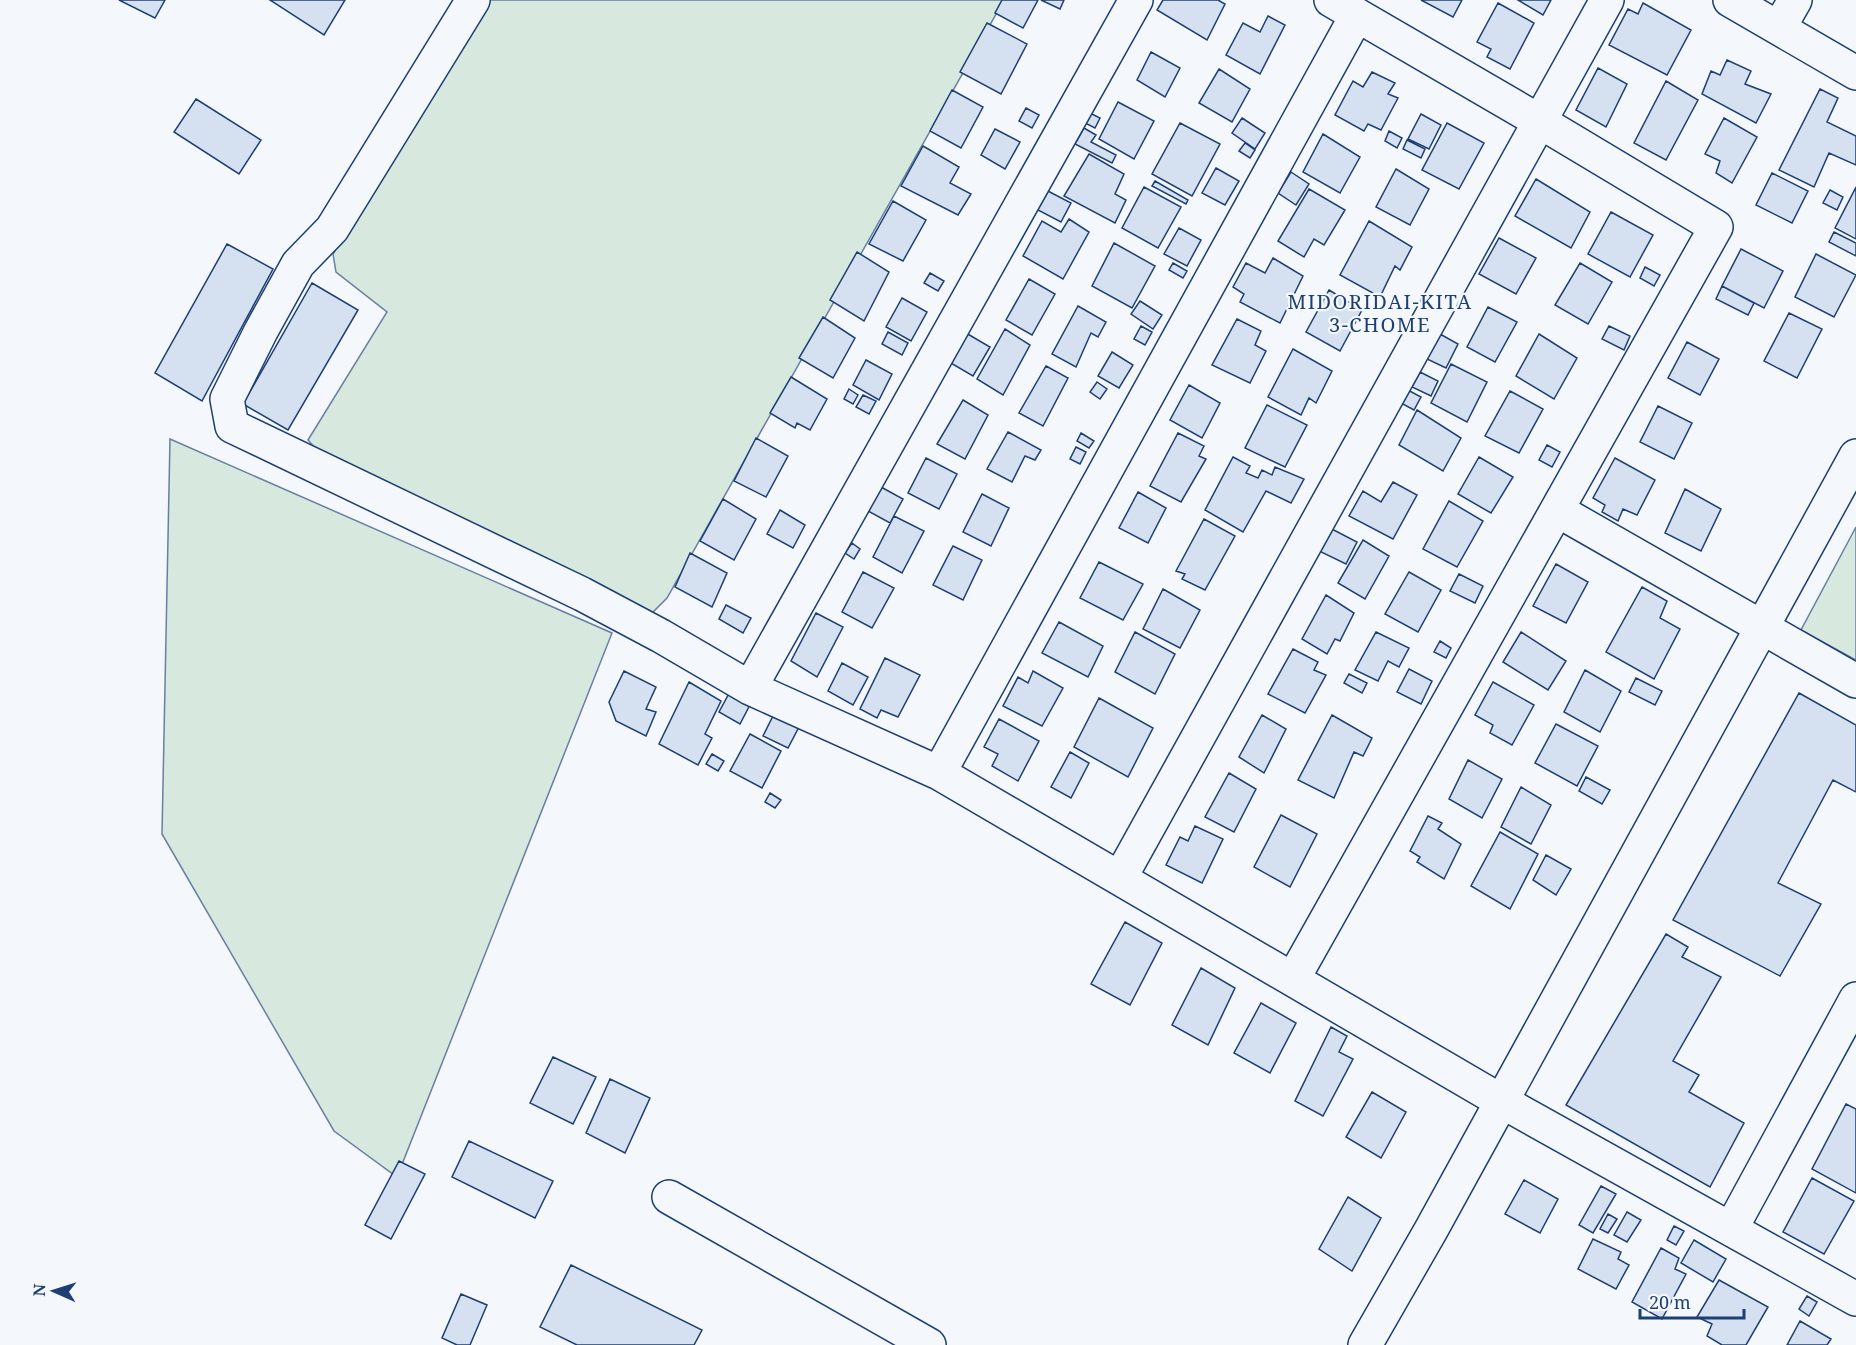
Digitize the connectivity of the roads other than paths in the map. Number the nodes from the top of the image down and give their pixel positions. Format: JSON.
{"nodes":[{"id":1,"x":473,"y":0,"type":"edge"},
{"id":2,"x":1136,"y":0,"type":"edge"},
{"id":3,"x":1607,"y":0,"type":"edge"},
{"id":4,"x":1730,"y":0,"type":"edge"},
{"id":5,"x":1794,"y":0,"type":"edge"},
{"id":6,"x":1344,"y":8,"type":"edge"},
{"id":7,"x":1779,"y":28,"type":"junction"},
{"id":8,"x":1856,"y":73,"type":"edge"},
{"id":9,"x":1539,"y":121,"type":"junction"},
{"id":10,"x":1856,"y":456,"type":"edge"},
{"id":11,"x":1557,"y":510,"type":"junction"},
{"id":12,"x":1762,"y":627,"type":"junction"},
{"id":13,"x":1856,"y":681,"type":"edge"},
{"id":14,"x":750,"y":688,"type":"junction"},
{"id":15,"x":939,"y":772,"type":"junction"},
{"id":16,"x":1120,"y":878,"type":"junction"},
{"id":17,"x":1293,"y":979,"type":"junction"},
{"id":18,"x":1856,"y":999,"type":"edge"},
{"id":19,"x":1501,"y":1101,"type":"junction"},
{"id":20,"x":669,"y":1197,"type":"dead end"},
{"id":21,"x":1731,"y":1229,"type":"junction"},
{"id":22,"x":1856,"y":1299,"type":"edge"},
{"id":23,"x":929,"y":1345,"type":"edge"},
{"id":24,"x":1365,"y":1345,"type":"edge"}],
"edges":[{"from":1,"to":14,"type":"street"},
{"from":2,"to":14,"type":"street"},
{"from":3,"to":9,"type":"street"},
{"from":4,"to":7,"type":"street"},
{"from":5,"to":7,"type":"street"},
{"from":6,"to":9,"type":"street"},
{"from":6,"to":15,"type":"street"},
{"from":7,"to":8,"type":"street"},
{"from":9,"to":11,"type":"street"},
{"from":9,"to":16,"type":"street"},
{"from":10,"to":12,"type":"street"},
{"from":11,"to":12,"type":"street"},
{"from":11,"to":17,"type":"street"},
{"from":12,"to":13,"type":"street"},
{"from":12,"to":19,"type":"street"},
{"from":14,"to":15,"type":"street"},
{"from":15,"to":16,"type":"street"},
{"from":16,"to":17,"type":"street"},
{"from":17,"to":19,"type":"street"},
{"from":18,"to":21,"type":"street"},
{"from":19,"to":21,"type":"street"},
{"from":19,"to":24,"type":"street"},
{"from":20,"to":23,"type":"street"},
{"from":21,"to":22,"type":"street"}]}
